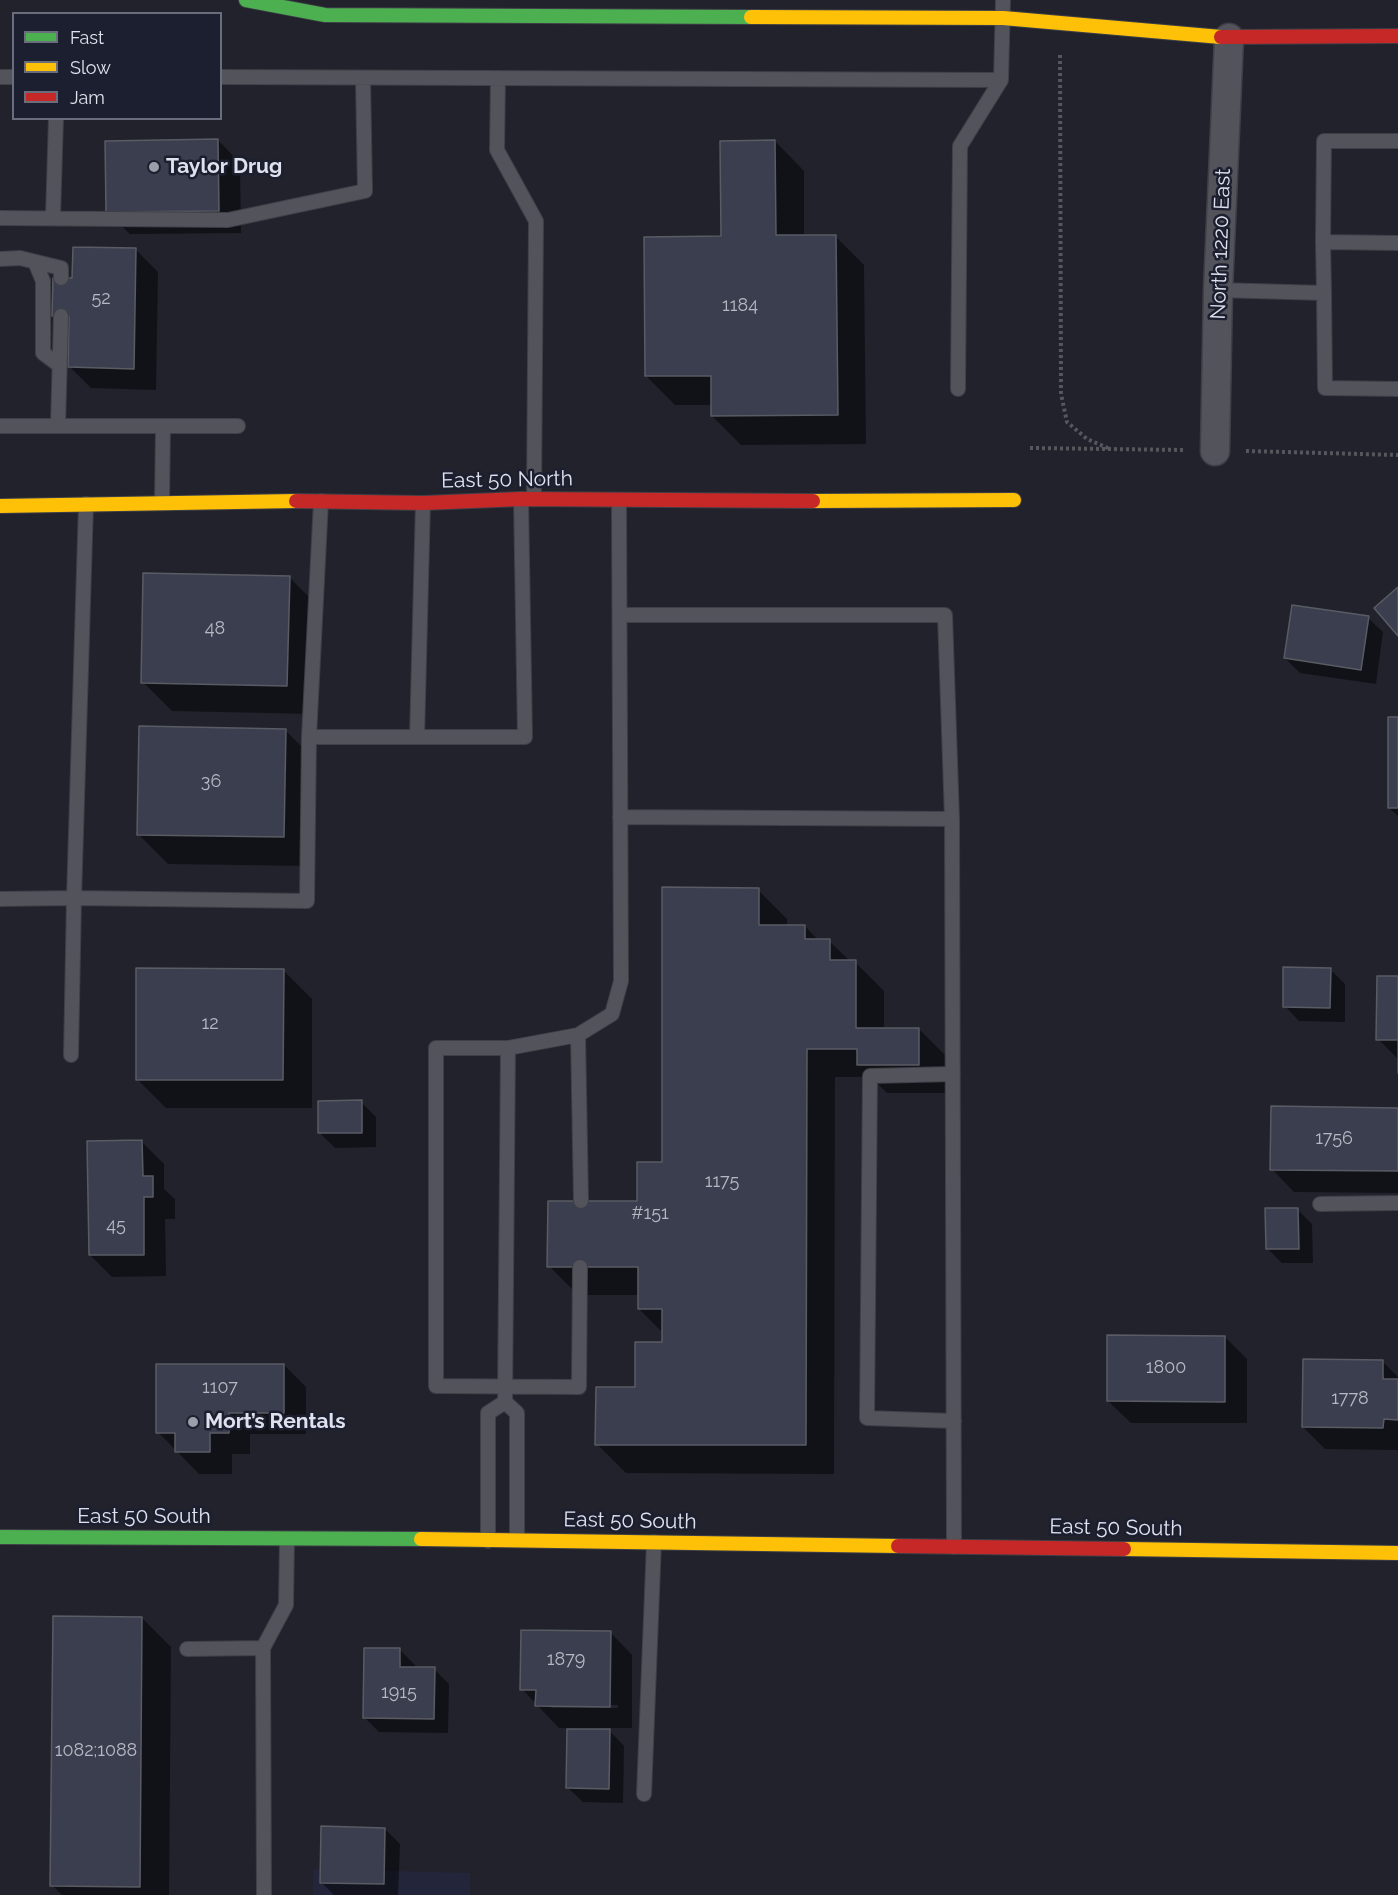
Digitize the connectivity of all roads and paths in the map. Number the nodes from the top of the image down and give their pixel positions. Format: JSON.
{"nodes":[{"id":1,"x":246,"y":0,"type":"edge"},
{"id":2,"x":453,"y":0,"type":"edge"},
{"id":3,"x":1003,"y":0,"type":"edge"},
{"id":4,"x":454,"y":15,"type":"junction"},
{"id":5,"x":1003,"y":18,"type":"junction"},
{"id":6,"x":1398,"y":36,"type":"edge"},
{"id":7,"x":1229,"y":38,"type":"junction"},
{"id":8,"x":1060,"y":51,"type":"dead end"},
{"id":9,"x":222,"y":77,"type":"edge"},
{"id":10,"x":363,"y":78,"type":"junction"},
{"id":11,"x":498,"y":78,"type":"junction"},
{"id":12,"x":1001,"y":80,"type":"junction"},
{"id":13,"x":56,"y":120,"type":"edge"},
{"id":14,"x":1398,"y":141,"type":"edge"},
{"id":15,"x":0,"y":218,"type":"edge"},
{"id":16,"x":53,"y":218,"type":"junction"},
{"id":17,"x":1323,"y":242,"type":"junction"},
{"id":18,"x":1398,"y":243,"type":"edge"},
{"id":19,"x":0,"y":259,"type":"edge"},
{"id":20,"x":34,"y":262,"type":"junction"},
{"id":21,"x":61,"y":278,"type":"dead end"},
{"id":22,"x":1218,"y":290,"type":"junction"},
{"id":23,"x":1324,"y":293,"type":"junction"},
{"id":24,"x":61,"y":316,"type":"dead end"},
{"id":25,"x":59,"y":365,"type":"junction"},
{"id":26,"x":958,"y":389,"type":"dead end"},
{"id":27,"x":1398,"y":389,"type":"edge"},
{"id":28,"x":0,"y":426,"type":"edge"},
{"id":29,"x":58,"y":426,"type":"junction"},
{"id":30,"x":163,"y":426,"type":"junction"},
{"id":31,"x":238,"y":426,"type":"dead end"},
{"id":32,"x":1110,"y":449,"type":"dead end"},
{"id":33,"x":1215,"y":451,"type":"dead end"},
{"id":34,"x":528,"y":499,"type":"junction"},
{"id":35,"x":1014,"y":500,"type":"dead end"},
{"id":36,"x":321,"y":501,"type":"junction"},
{"id":37,"x":620,"y":501,"type":"junction"},
{"id":38,"x":162,"y":503,"type":"junction"},
{"id":39,"x":423,"y":503,"type":"junction"},
{"id":40,"x":86,"y":504,"type":"junction"},
{"id":41,"x":0,"y":506,"type":"edge"},
{"id":42,"x":620,"y":615,"type":"junction"},
{"id":43,"x":309,"y":737,"type":"junction"},
{"id":44,"x":417,"y":737,"type":"junction"},
{"id":45,"x":620,"y":817,"type":"junction"},
{"id":46,"x":952,"y":819,"type":"junction"},
{"id":47,"x":74,"y":898,"type":"junction"},
{"id":48,"x":0,"y":899,"type":"edge"},
{"id":49,"x":578,"y":1035,"type":"junction"},
{"id":50,"x":508,"y":1048,"type":"junction"},
{"id":51,"x":71,"y":1055,"type":"dead end"},
{"id":52,"x":953,"y":1074,"type":"junction"},
{"id":53,"x":581,"y":1201,"type":"dead end"},
{"id":54,"x":1398,"y":1203,"type":"edge"},
{"id":55,"x":1320,"y":1204,"type":"dead end"},
{"id":56,"x":580,"y":1267,"type":"dead end"},
{"id":57,"x":506,"y":1387,"type":"junction"},
{"id":58,"x":505,"y":1402,"type":"junction"},
{"id":59,"x":954,"y":1421,"type":"junction"},
{"id":60,"x":0,"y":1537,"type":"edge"},
{"id":61,"x":287,"y":1539,"type":"junction"},
{"id":62,"x":488,"y":1540,"type":"junction"},
{"id":63,"x":517,"y":1540,"type":"junction"},
{"id":64,"x":654,"y":1542,"type":"junction"},
{"id":65,"x":954,"y":1547,"type":"junction"},
{"id":66,"x":1398,"y":1553,"type":"edge"},
{"id":67,"x":263,"y":1648,"type":"junction"},
{"id":68,"x":187,"y":1649,"type":"dead end"},
{"id":69,"x":644,"y":1794,"type":"dead end"},
{"id":70,"x":264,"y":1895,"type":"edge"}],
"edges":[{"from":1,"to":4,"type":"street"},
{"from":2,"to":4,"type":"lane"},
{"from":3,"to":5,"type":"lane"},
{"from":4,"to":5,"type":"street"},
{"from":5,"to":7,"type":"street"},
{"from":5,"to":12,"type":"lane"},
{"from":6,"to":7,"type":"street"},
{"from":7,"to":22,"type":"street","name":"North 1220 East"},
{"from":8,"to":32,"type":"path"},
{"from":9,"to":10,"type":"lane"},
{"from":10,"to":11,"type":"lane"},
{"from":10,"to":16,"type":"lane"},
{"from":11,"to":12,"type":"lane"},
{"from":11,"to":34,"type":"lane"},
{"from":12,"to":26,"type":"lane"},
{"from":13,"to":16,"type":"lane"},
{"from":14,"to":17,"type":"lane"},
{"from":15,"to":16,"type":"lane"},
{"from":17,"to":18,"type":"lane"},
{"from":17,"to":23,"type":"lane"},
{"from":19,"to":20,"type":"lane"},
{"from":20,"to":21,"type":"lane"},
{"from":20,"to":25,"type":"lane"},
{"from":22,"to":23,"type":"lane"},
{"from":22,"to":33,"type":"street","name":"North 1220 East"},
{"from":23,"to":27,"type":"lane"},
{"from":24,"to":25,"type":"lane"},
{"from":25,"to":29,"type":"lane"},
{"from":28,"to":29,"type":"lane"},
{"from":29,"to":30,"type":"lane"},
{"from":30,"to":31,"type":"lane"},
{"from":30,"to":38,"type":"lane"},
{"from":34,"to":37,"type":"street","name":"East 50 North"},
{"from":34,"to":39,"type":"street","name":"East 50 North"},
{"from":34,"to":44,"type":"lane"},
{"from":35,"to":37,"type":"street","name":"East 50 North"},
{"from":36,"to":38,"type":"street","name":"East 50 North"},
{"from":36,"to":39,"type":"street","name":"East 50 North"},
{"from":36,"to":43,"type":"lane"},
{"from":37,"to":42,"type":"lane"},
{"from":38,"to":40,"type":"street","name":"East 50 North"},
{"from":39,"to":44,"type":"lane"},
{"from":40,"to":41,"type":"street","name":"East 50 North"},
{"from":40,"to":47,"type":"lane"},
{"from":42,"to":45,"type":"lane"},
{"from":42,"to":46,"type":"lane"},
{"from":43,"to":44,"type":"lane"},
{"from":43,"to":47,"type":"lane"},
{"from":45,"to":46,"type":"lane"},
{"from":45,"to":49,"type":"lane"},
{"from":46,"to":52,"type":"lane"},
{"from":47,"to":48,"type":"lane"},
{"from":47,"to":51,"type":"lane"},
{"from":49,"to":50,"type":"lane"},
{"from":49,"to":53,"type":"lane"},
{"from":50,"to":57,"type":"lane"},
{"from":50,"to":57,"type":"lane"},
{"from":52,"to":59,"type":"lane"},
{"from":52,"to":59,"type":"lane"},
{"from":54,"to":55,"type":"lane"},
{"from":56,"to":57,"type":"lane"},
{"from":57,"to":58,"type":"lane"},
{"from":58,"to":62,"type":"lane"},
{"from":58,"to":63,"type":"lane"},
{"from":59,"to":65,"type":"lane"},
{"from":60,"to":61,"type":"street","name":"East 50 South"},
{"from":61,"to":62,"type":"street","name":"East 50 South"},
{"from":61,"to":67,"type":"lane"},
{"from":62,"to":63,"type":"street","name":"East 50 South"},
{"from":63,"to":64,"type":"street","name":"East 50 South"},
{"from":64,"to":65,"type":"street","name":"East 50 South"},
{"from":64,"to":69,"type":"lane"},
{"from":65,"to":66,"type":"street","name":"East 50 South"},
{"from":67,"to":68,"type":"lane"},
{"from":67,"to":70,"type":"lane"}]}
